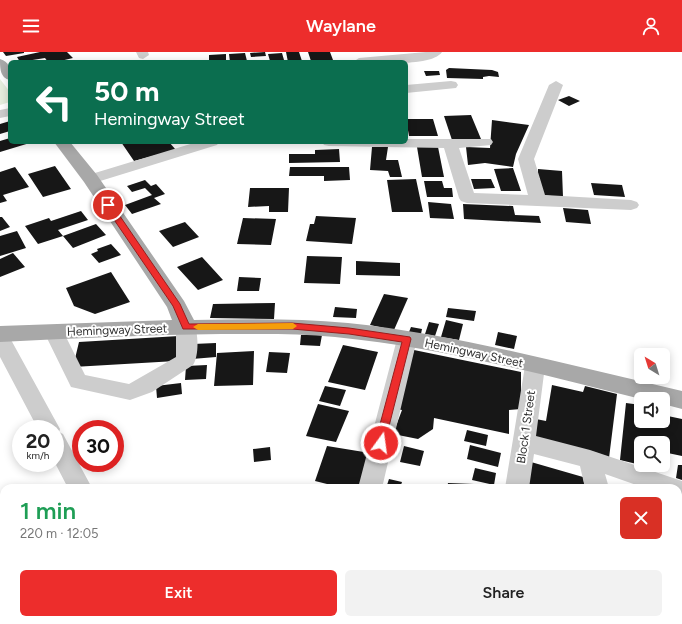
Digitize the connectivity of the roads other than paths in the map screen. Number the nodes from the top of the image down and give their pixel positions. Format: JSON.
{"nodes":[{"id":1,"x":436,"y":52,"type":"edge"},
{"id":2,"x":386,"y":60,"type":"edge"},
{"id":3,"x":0,"y":63,"type":"edge"},
{"id":4,"x":8,"y":73,"type":"edge"},
{"id":5,"x":451,"y":84,"type":"dead end"},
{"id":6,"x":556,"y":85,"type":"dead end"},
{"id":7,"x":408,"y":89,"type":"edge"},
{"id":8,"x":486,"y":142,"type":"dead end"},
{"id":9,"x":408,"y":143,"type":"edge"},
{"id":10,"x":64,"y":144,"type":"edge"},
{"id":11,"x":450,"y":144,"type":"junction"},
{"id":12,"x":187,"y":145,"type":"edge"},
{"id":13,"x":91,"y":179,"type":"junction"},
{"id":14,"x":538,"y":200,"type":"junction"},
{"id":15,"x":631,"y":205,"type":"dead end"},
{"id":16,"x":186,"y":327,"type":"junction"},
{"id":17,"x":54,"y":332,"type":"junction"},
{"id":18,"x":0,"y":334,"type":"edge"},
{"id":19,"x":0,"y":338,"type":"edge"},
{"id":20,"x":407,"y":339,"type":"junction"},
{"id":21,"x":535,"y":366,"type":"junction"},
{"id":22,"x":682,"y":400,"type":"edge"},
{"id":23,"x":44,"y":420,"type":"edge"},
{"id":24,"x":523,"y":442,"type":"junction"},
{"id":25,"x":64,"y":457,"type":"edge"},
{"id":26,"x":590,"y":459,"type":"junction"},
{"id":27,"x":78,"y":484,"type":"edge"},
{"id":28,"x":371,"y":484,"type":"edge"},
{"id":29,"x":518,"y":484,"type":"edge"},
{"id":30,"x":596,"y":484,"type":"edge"},
{"id":31,"x":662,"y":484,"type":"edge"}],
"edges":[{"from":1,"to":2,"type":"street"},
{"from":3,"to":4,"type":"main road"},
{"from":5,"to":7,"type":"street"},
{"from":6,"to":14,"type":"street"},
{"from":8,"to":11,"type":"street"},
{"from":9,"to":11,"type":"street"},
{"from":10,"to":13,"type":"main road"},
{"from":11,"to":14,"type":"street"},
{"from":12,"to":13,"type":"street"},
{"from":13,"to":16,"type":"main road"},
{"from":14,"to":15,"type":"street"},
{"from":16,"to":17,"type":"main road","name":"Hemingway Street"},
{"from":16,"to":17,"type":"street"},
{"from":16,"to":20,"type":"main road","name":"Hemingway Street"},
{"from":17,"to":18,"type":"main road","name":"Hemingway Street"},
{"from":19,"to":23,"type":"street"},
{"from":20,"to":21,"type":"main road","name":"Hemingway Street"},
{"from":20,"to":28,"type":"street"},
{"from":21,"to":22,"type":"main road","name":"Hemingway Street"},
{"from":21,"to":24,"type":"street","name":"Block 1 Street"},
{"from":24,"to":26,"type":"street"},
{"from":24,"to":29,"type":"street","name":"Block 1 Street"},
{"from":25,"to":27,"type":"street"},
{"from":26,"to":30,"type":"street"},
{"from":26,"to":31,"type":"street"}]}
